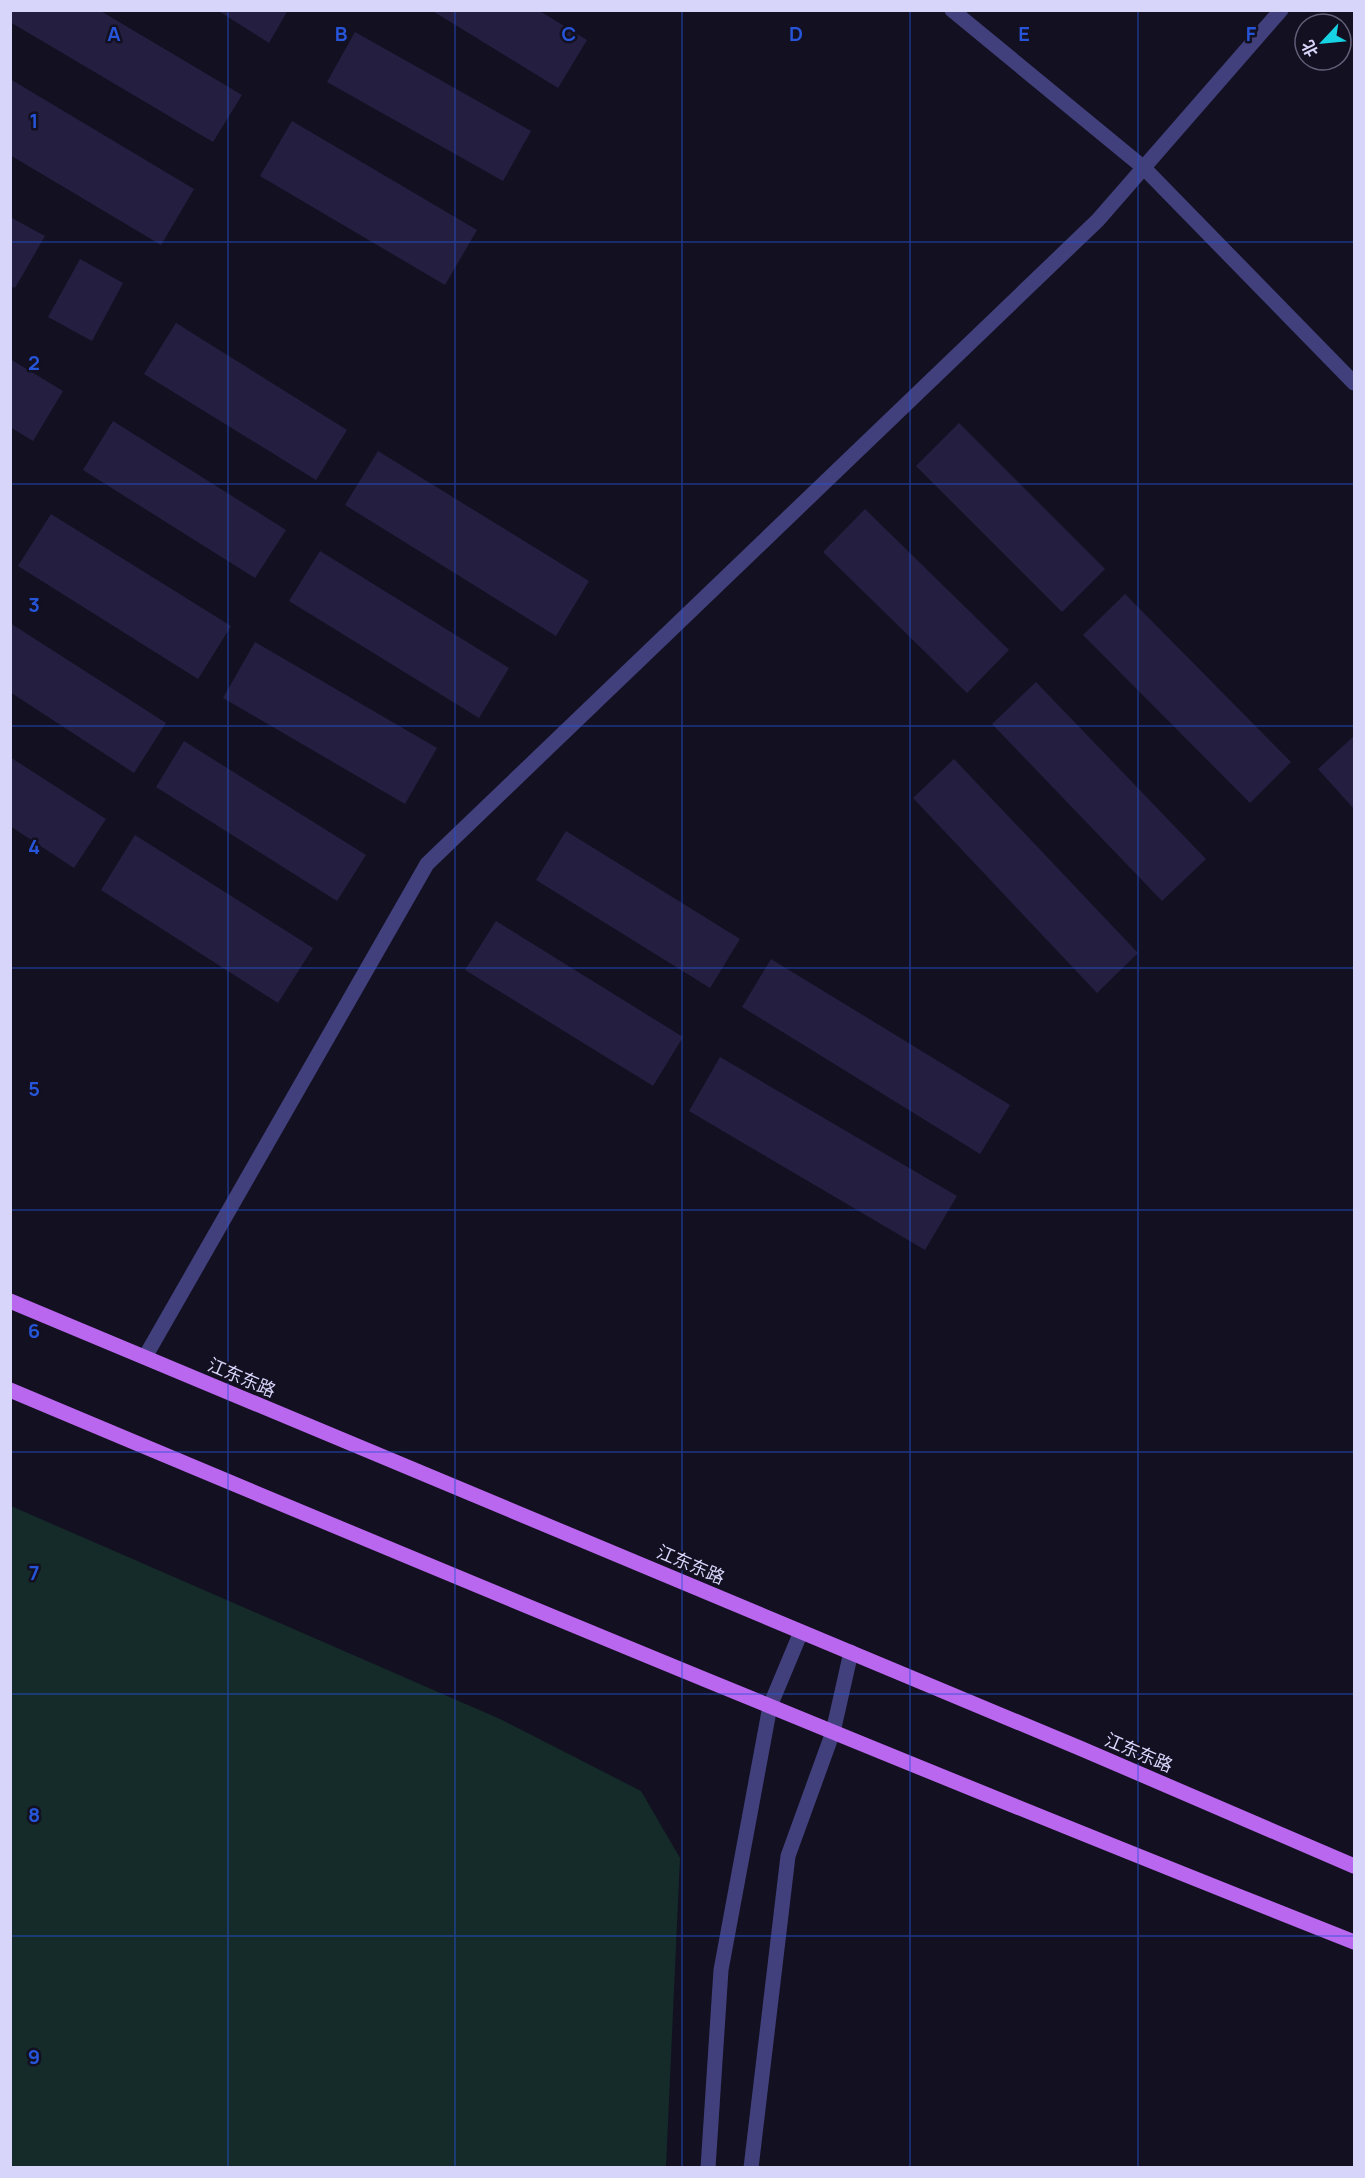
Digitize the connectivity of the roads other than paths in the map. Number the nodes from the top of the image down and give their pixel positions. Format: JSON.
{"nodes":[{"id":1,"x":952,"y":10,"type":"edge"},
{"id":2,"x":1281,"y":10,"type":"edge"},
{"id":3,"x":1144,"y":168,"type":"junction"},
{"id":4,"x":1354,"y":383,"type":"edge"},
{"id":5,"x":10,"y":1301,"type":"edge"},
{"id":6,"x":145,"y":1357,"type":"junction"},
{"id":7,"x":10,"y":1390,"type":"edge"},
{"id":8,"x":801,"y":1632,"type":"junction"},
{"id":9,"x":851,"y":1652,"type":"junction"},
{"id":10,"x":770,"y":1706,"type":"junction"},
{"id":11,"x":833,"y":1732,"type":"junction"},
{"id":12,"x":1354,"y":1866,"type":"edge"},
{"id":13,"x":1354,"y":1942,"type":"edge"},
{"id":14,"x":708,"y":2168,"type":"edge"},
{"id":15,"x":751,"y":2168,"type":"edge"}],
"edges":[{"from":1,"to":3,"type":"street"},
{"from":2,"to":3,"type":"street"},
{"from":3,"to":4,"type":"street"},
{"from":3,"to":6,"type":"street"},
{"from":5,"to":6,"type":"main road","name":"江东东路"},
{"from":6,"to":8,"type":"main road","name":"江东东路"},
{"from":7,"to":10,"type":"main road"},
{"from":8,"to":9,"type":"main road","name":"江东东路"},
{"from":8,"to":10,"type":"street"},
{"from":9,"to":11,"type":"street"},
{"from":9,"to":12,"type":"main road","name":"江东东路"},
{"from":10,"to":11,"type":"main road"},
{"from":10,"to":14,"type":"street"},
{"from":11,"to":13,"type":"main road"},
{"from":11,"to":15,"type":"street"}]}
